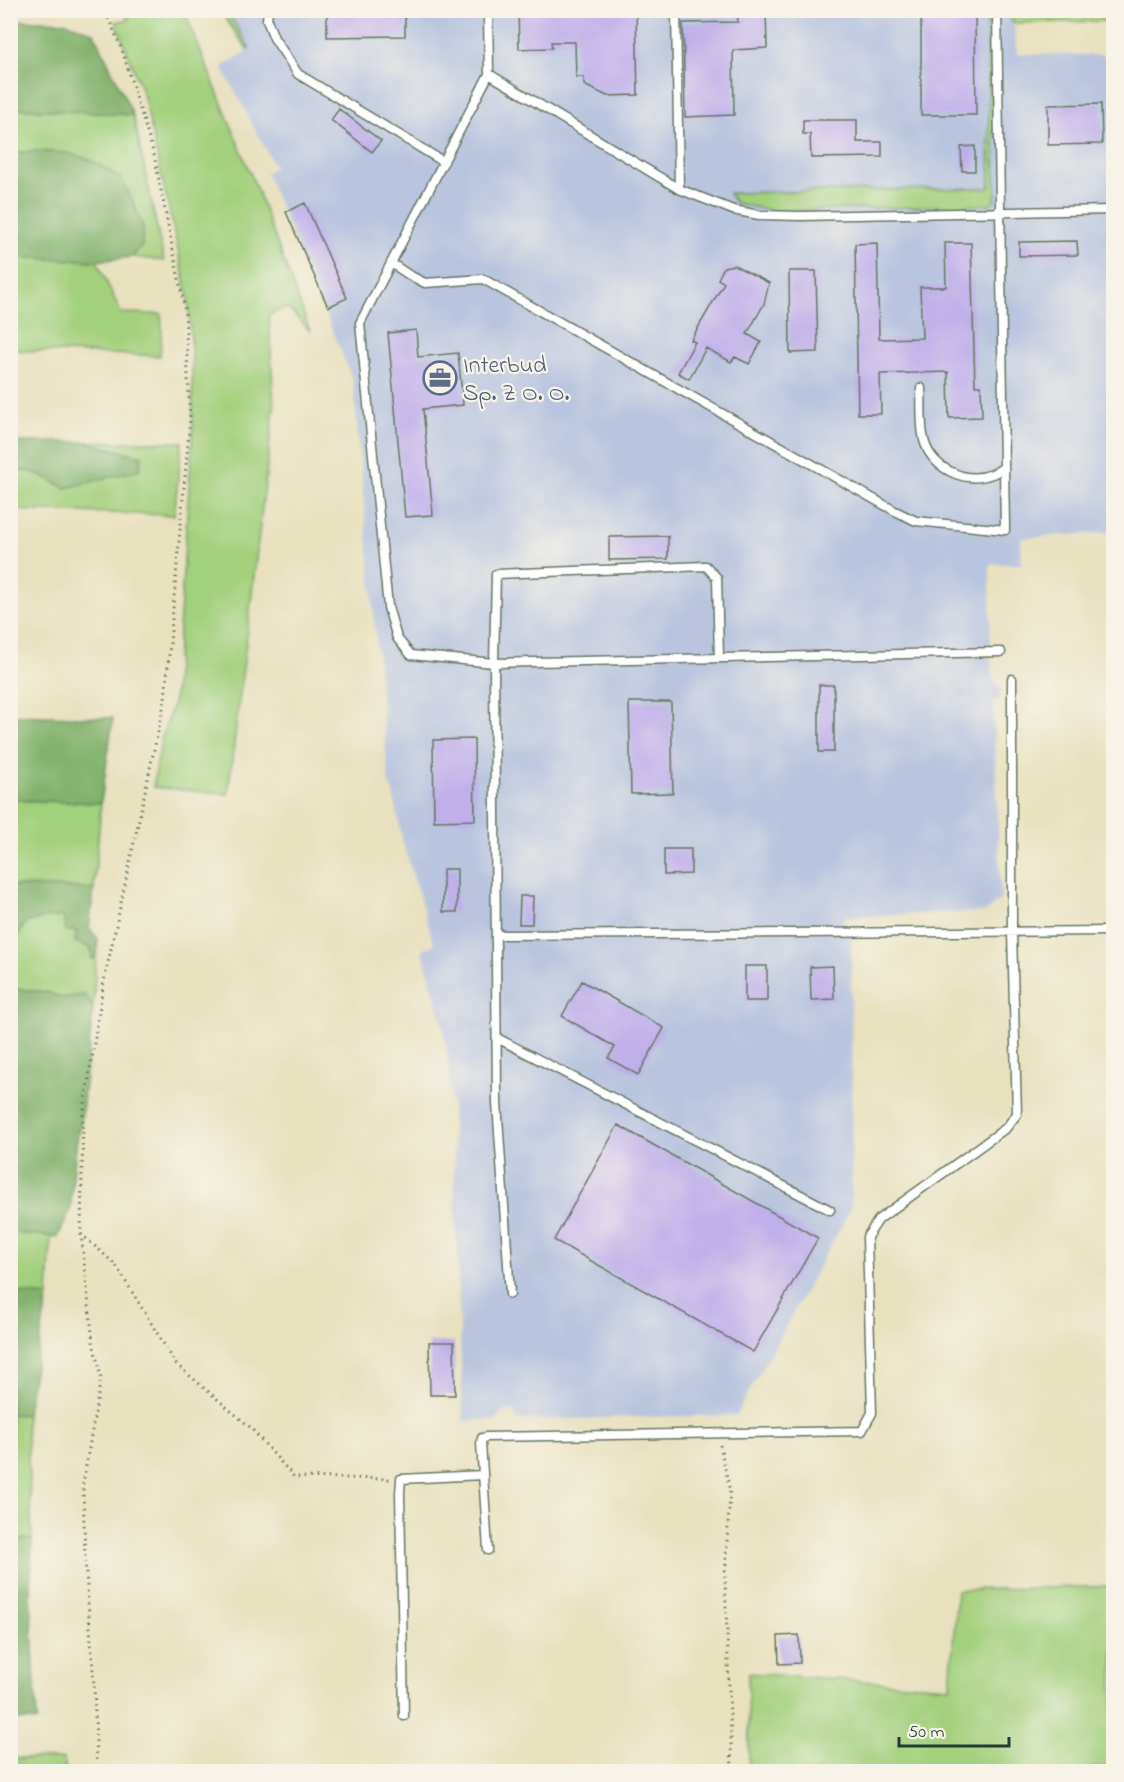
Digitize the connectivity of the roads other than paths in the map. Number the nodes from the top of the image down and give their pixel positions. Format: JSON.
{"nodes":[{"id":1,"x":268,"y":10,"type":"edge"},
{"id":2,"x":489,"y":10,"type":"edge"},
{"id":3,"x":676,"y":10,"type":"edge"},
{"id":4,"x":997,"y":10,"type":"edge"},
{"id":5,"x":489,"y":74,"type":"junction"},
{"id":6,"x":444,"y":162,"type":"junction"},
{"id":7,"x":679,"y":189,"type":"junction"},
{"id":8,"x":1113,"y":210,"type":"edge"},
{"id":9,"x":1001,"y":212,"type":"junction"},
{"id":10,"x":391,"y":263,"type":"junction"},
{"id":11,"x":921,"y":388,"type":"dead end"},
{"id":12,"x":1004,"y":467,"type":"junction"},
{"id":13,"x":1001,"y":652,"type":"dead end"},
{"id":14,"x":719,"y":658,"type":"junction"},
{"id":15,"x":494,"y":663,"type":"junction"},
{"id":16,"x":1012,"y":679,"type":"dead end"},
{"id":17,"x":1113,"y":931,"type":"edge"},
{"id":18,"x":1012,"y":932,"type":"junction"},
{"id":19,"x":496,"y":935,"type":"junction"},
{"id":20,"x":497,"y":1038,"type":"junction"},
{"id":21,"x":830,"y":1210,"type":"dead end"},
{"id":22,"x":510,"y":1294,"type":"dead end"},
{"id":23,"x":483,"y":1475,"type":"junction"},
{"id":24,"x":488,"y":1550,"type":"dead end"},
{"id":25,"x":404,"y":1716,"type":"dead end"}],
"edges":[{"from":1,"to":6,"type":"lane"},
{"from":2,"to":5,"type":"lane"},
{"from":3,"to":7,"type":"lane"},
{"from":4,"to":9,"type":"lane"},
{"from":5,"to":6,"type":"lane"},
{"from":5,"to":7,"type":"lane"},
{"from":6,"to":10,"type":"lane"},
{"from":7,"to":9,"type":"lane"},
{"from":8,"to":9,"type":"lane"},
{"from":9,"to":12,"type":"lane"},
{"from":10,"to":12,"type":"lane"},
{"from":10,"to":15,"type":"lane"},
{"from":11,"to":12,"type":"lane"},
{"from":13,"to":14,"type":"lane"},
{"from":14,"to":15,"type":"lane"},
{"from":14,"to":15,"type":"lane"},
{"from":15,"to":19,"type":"lane"},
{"from":16,"to":18,"type":"lane"},
{"from":17,"to":18,"type":"lane"},
{"from":18,"to":19,"type":"lane"},
{"from":18,"to":23,"type":"lane"},
{"from":19,"to":20,"type":"lane"},
{"from":20,"to":21,"type":"lane"},
{"from":20,"to":22,"type":"lane"},
{"from":23,"to":24,"type":"lane"},
{"from":23,"to":25,"type":"lane"}]}
